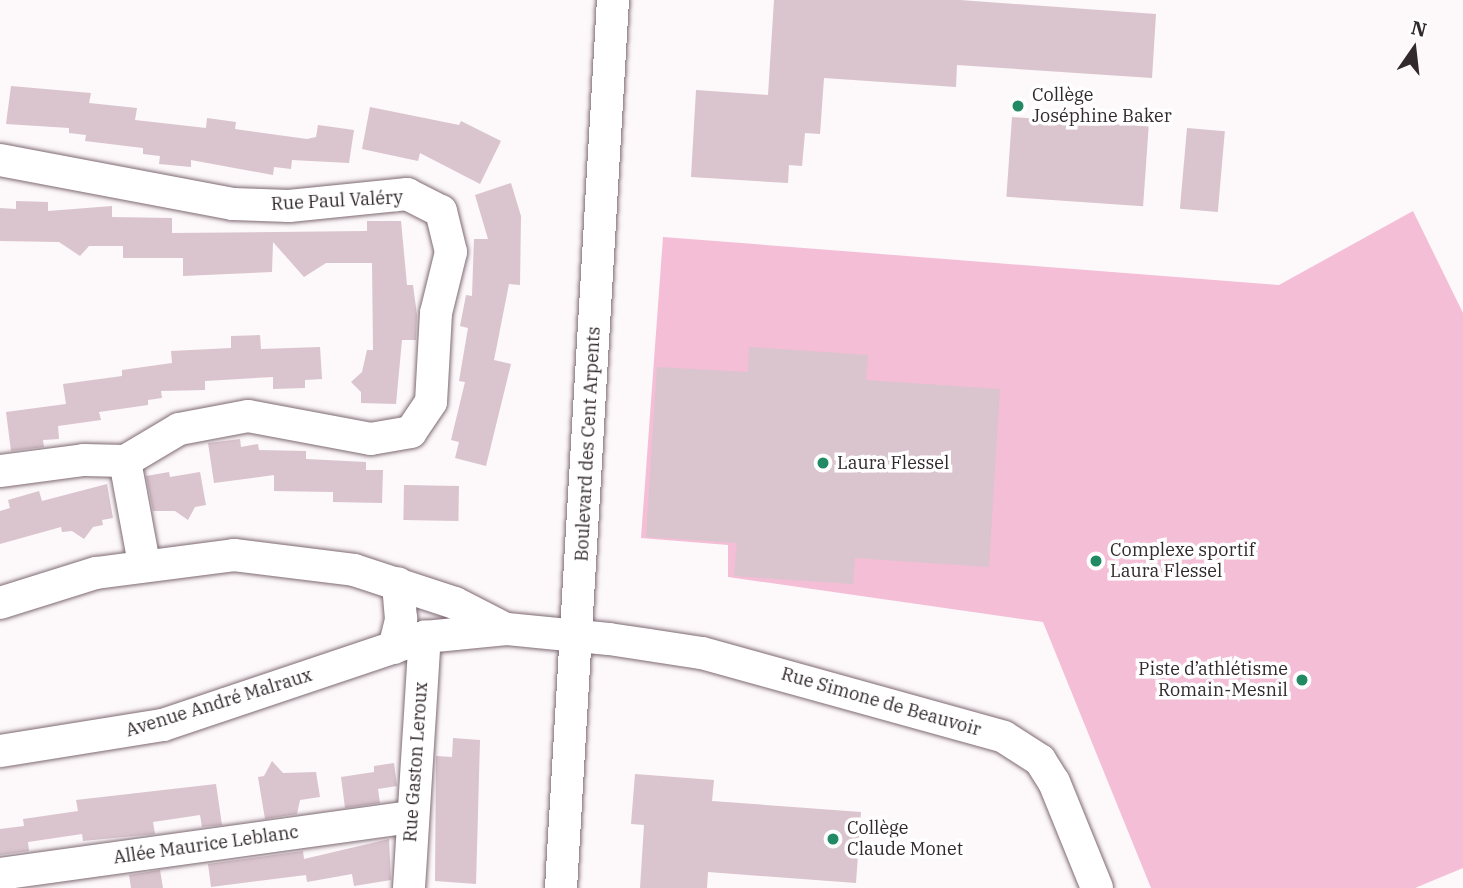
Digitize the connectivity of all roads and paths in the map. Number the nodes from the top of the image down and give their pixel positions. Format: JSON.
{"nodes":[{"id":1,"x":613,"y":0,"type":"edge"},
{"id":2,"x":0,"y":160,"type":"edge"},
{"id":3,"x":125,"y":461,"type":"junction"},
{"id":4,"x":0,"y":471,"type":"edge"},
{"id":5,"x":144,"y":564,"type":"junction"},
{"id":6,"x":398,"y":583,"type":"junction"},
{"id":7,"x":0,"y":603,"type":"edge"},
{"id":8,"x":506,"y":629,"type":"junction"},
{"id":9,"x":425,"y":637,"type":"junction"},
{"id":10,"x":577,"y":638,"type":"junction"},
{"id":11,"x":394,"y":648,"type":"junction"},
{"id":12,"x":0,"y":751,"type":"edge"},
{"id":13,"x":412,"y":817,"type":"junction"},
{"id":14,"x":0,"y":874,"type":"edge"},
{"id":15,"x":409,"y":888,"type":"edge"},
{"id":16,"x":561,"y":888,"type":"edge"},
{"id":17,"x":1097,"y":888,"type":"edge"}],
"edges":[{"from":1,"to":10,"type":"street","name":"Boulevard des Cent Arpents"},
{"from":2,"to":3,"type":"street","name":"Rue Paul Valéry"},
{"from":3,"to":4,"type":"street"},
{"from":3,"to":5,"type":"street"},
{"from":5,"to":6,"type":"street","name":"Avenue André Malraux"},
{"from":5,"to":7,"type":"street","name":"Avenue André Malraux"},
{"from":6,"to":8,"type":"street","name":"Avenue André Malraux"},
{"from":6,"to":11,"type":"street"},
{"from":8,"to":9,"type":"street","name":"Avenue André Malraux"},
{"from":8,"to":10,"type":"street","name":"Avenue André Malraux"},
{"from":9,"to":11,"type":"street","name":"Avenue André Malraux"},
{"from":9,"to":13,"type":"street","name":"Rue Gaston Leroux"},
{"from":10,"to":16,"type":"street","name":"Boulevard des Cent Arpents"},
{"from":10,"to":17,"type":"street","name":"Rue Simone de Beauvoir"},
{"from":11,"to":12,"type":"street","name":"Avenue André Malraux"},
{"from":13,"to":14,"type":"street","name":"Allée Maurice Leblanc"},
{"from":13,"to":15,"type":"street","name":"Rue Gaston Leroux"}]}
